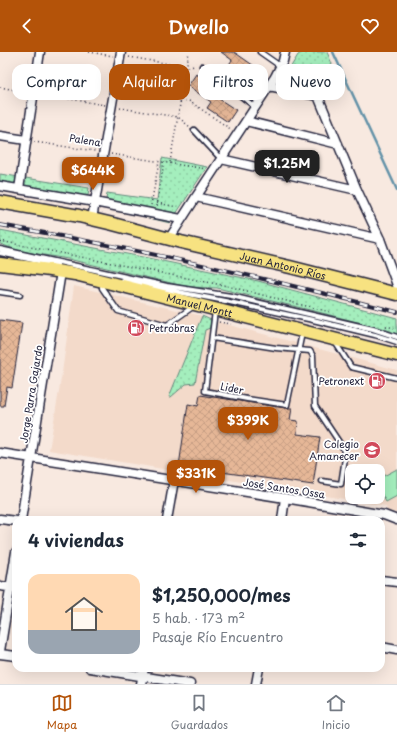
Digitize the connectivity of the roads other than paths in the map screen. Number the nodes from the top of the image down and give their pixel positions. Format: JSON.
{"nodes":[{"id":1,"x":40,"y":52,"type":"edge"},
{"id":2,"x":260,"y":52,"type":"edge"},
{"id":3,"x":285,"y":52,"type":"edge"},
{"id":4,"x":121,"y":54,"type":"edge"},
{"id":5,"x":278,"y":64,"type":"edge"},
{"id":6,"x":282,"y":64,"type":"edge"},
{"id":7,"x":276,"y":74,"type":"edge"},
{"id":8,"x":269,"y":86,"type":"junction"},
{"id":9,"x":246,"y":100,"type":"edge"},
{"id":10,"x":255,"y":107,"type":"junction"},
{"id":11,"x":246,"y":121,"type":"junction"},
{"id":12,"x":194,"y":130,"type":"road end"},
{"id":13,"x":0,"y":136,"type":"edge"},
{"id":14,"x":26,"y":140,"type":"junction"},
{"id":15,"x":338,"y":144,"type":"junction"},
{"id":16,"x":221,"y":159,"type":"junction"},
{"id":17,"x":0,"y":186,"type":"edge"},
{"id":18,"x":19,"y":189,"type":"junction"},
{"id":19,"x":357,"y":190,"type":"junction"},
{"id":20,"x":196,"y":197,"type":"junction"},
{"id":21,"x":0,"y":202,"type":"edge"},
{"id":22,"x":96,"y":202,"type":"junction"},
{"id":23,"x":92,"y":219,"type":"junction"},
{"id":24,"x":181,"y":219,"type":"junction"},
{"id":25,"x":169,"y":239,"type":"junction"},
{"id":26,"x":380,"y":239,"type":"junction"},
{"id":27,"x":0,"y":249,"type":"edge"},
{"id":28,"x":0,"y":253,"type":"edge"},
{"id":29,"x":0,"y":264,"type":"edge"},
{"id":30,"x":61,"y":272,"type":"junction"},
{"id":31,"x":102,"y":282,"type":"junction"},
{"id":32,"x":397,"y":285,"type":"edge"},
{"id":33,"x":0,"y":292,"type":"edge"},
{"id":34,"x":397,"y":294,"type":"edge"},
{"id":35,"x":20,"y":295,"type":"dead end"},
{"id":36,"x":196,"y":304,"type":"junction"},
{"id":37,"x":215,"y":309,"type":"junction"},
{"id":38,"x":302,"y":331,"type":"junction"},
{"id":39,"x":397,"y":337,"type":"edge"},
{"id":40,"x":212,"y":338,"type":"junction"},
{"id":41,"x":334,"y":339,"type":"junction"},
{"id":42,"x":397,"y":342,"type":"edge"},
{"id":43,"x":298,"y":350,"type":"junction"},
{"id":44,"x":397,"y":355,"type":"edge"},
{"id":45,"x":397,"y":378,"type":"edge"},
{"id":46,"x":0,"y":453,"type":"edge"},
{"id":47,"x":31,"y":458,"type":"junction"},
{"id":48,"x":174,"y":480,"type":"junction"},
{"id":49,"x":322,"y":481,"type":"dead end"},
{"id":50,"x":285,"y":498,"type":"junction"},
{"id":51,"x":22,"y":516,"type":"edge"},
{"id":52,"x":169,"y":516,"type":"edge"},
{"id":53,"x":283,"y":516,"type":"edge"},
{"id":54,"x":0,"y":519,"type":"edge"},
{"id":55,"x":12,"y":520,"type":"edge"},
{"id":56,"x":397,"y":520,"type":"edge"},
{"id":57,"x":385,"y":580,"type":"edge"},
{"id":58,"x":397,"y":582,"type":"edge"},
{"id":59,"x":0,"y":586,"type":"edge"},
{"id":60,"x":12,"y":588,"type":"edge"},
{"id":61,"x":12,"y":593,"type":"edge"},
{"id":62,"x":385,"y":648,"type":"edge"},
{"id":63,"x":397,"y":650,"type":"edge"},
{"id":64,"x":0,"y":652,"type":"edge"},
{"id":65,"x":12,"y":655,"type":"edge"},
{"id":66,"x":116,"y":672,"type":"edge"},
{"id":67,"x":258,"y":672,"type":"edge"},
{"id":68,"x":143,"y":676,"type":"edge"},
{"id":69,"x":190,"y":684,"type":"edge"},
{"id":70,"x":256,"y":684,"type":"edge"}],
"edges":[{"from":1,"to":14,"type":"street"},
{"from":2,"to":5,"type":"lane"},
{"from":3,"to":6,"type":"street"},
{"from":4,"to":22,"type":"street"},
{"from":7,"to":8,"type":"street"},
{"from":8,"to":10,"type":"street"},
{"from":8,"to":15,"type":"street"},
{"from":9,"to":10,"type":"lane"},
{"from":10,"to":11,"type":"street"},
{"from":11,"to":15,"type":"street"},
{"from":11,"to":16,"type":"street"},
{"from":12,"to":16,"type":"lane"},
{"from":13,"to":14,"type":"street"},
{"from":14,"to":18,"type":"street"},
{"from":15,"to":19,"type":"street"},
{"from":16,"to":19,"type":"street"},
{"from":16,"to":20,"type":"street"},
{"from":17,"to":18,"type":"street"},
{"from":18,"to":22,"type":"street"},
{"from":19,"to":26,"type":"street"},
{"from":20,"to":24,"type":"street"},
{"from":20,"to":26,"type":"street"},
{"from":21,"to":23,"type":"main road","name":"Juan Antonio Ríos"},
{"from":22,"to":23,"type":"street"},
{"from":22,"to":24,"type":"street"},
{"from":23,"to":25,"type":"main road","name":"Juan Antonio Ríos"},
{"from":24,"to":25,"type":"street"},
{"from":25,"to":34,"type":"main road","name":"Juan Antonio Ríos"},
{"from":26,"to":32,"type":"street"},
{"from":27,"to":39,"type":"lane","name":"Manuel Montt"},
{"from":28,"to":42,"type":"lane","name":"Manuel Montt"},
{"from":29,"to":30,"type":"main road","name":"Manuel Montt"},
{"from":30,"to":31,"type":"main road","name":"Manuel Montt"},
{"from":30,"to":47,"type":"street","name":"Jorge Parra Gajardo"},
{"from":31,"to":36,"type":"main road","name":"Manuel Montt"},
{"from":31,"to":36,"type":"lane"},
{"from":33,"to":35,"type":"lane"},
{"from":36,"to":37,"type":"main road","name":"Manuel Montt"},
{"from":37,"to":38,"type":"main road","name":"Manuel Montt"},
{"from":37,"to":40,"type":"lane","name":"Lider"},
{"from":38,"to":41,"type":"main road","name":"Manuel Montt"},
{"from":38,"to":43,"type":"lane","name":"Lider"},
{"from":40,"to":43,"type":"lane"},
{"from":40,"to":43,"type":"lane","name":"Lider"},
{"from":41,"to":44,"type":"main road","name":"Manuel Montt"},
{"from":41,"to":45,"type":"lane"},
{"from":43,"to":49,"type":"lane"},
{"from":46,"to":47,"type":"street","name":"José Santos Ossa"},
{"from":47,"to":48,"type":"street","name":"José Santos Ossa"},
{"from":47,"to":51,"type":"street","name":"Jorge Parra Gajardo"},
{"from":48,"to":50,"type":"street","name":"José Santos Ossa"},
{"from":48,"to":52,"type":"street"},
{"from":50,"to":53,"type":"street"},
{"from":50,"to":56,"type":"street","name":"José Santos Ossa"},
{"from":54,"to":55,"type":"street"},
{"from":57,"to":58,"type":"street"},
{"from":59,"to":60,"type":"street"},
{"from":61,"to":64,"type":"street"},
{"from":62,"to":63,"type":"street"},
{"from":64,"to":65,"type":"street"},
{"from":66,"to":68,"type":"street"},
{"from":67,"to":70,"type":"street"},
{"from":68,"to":69,"type":"street"}]}
